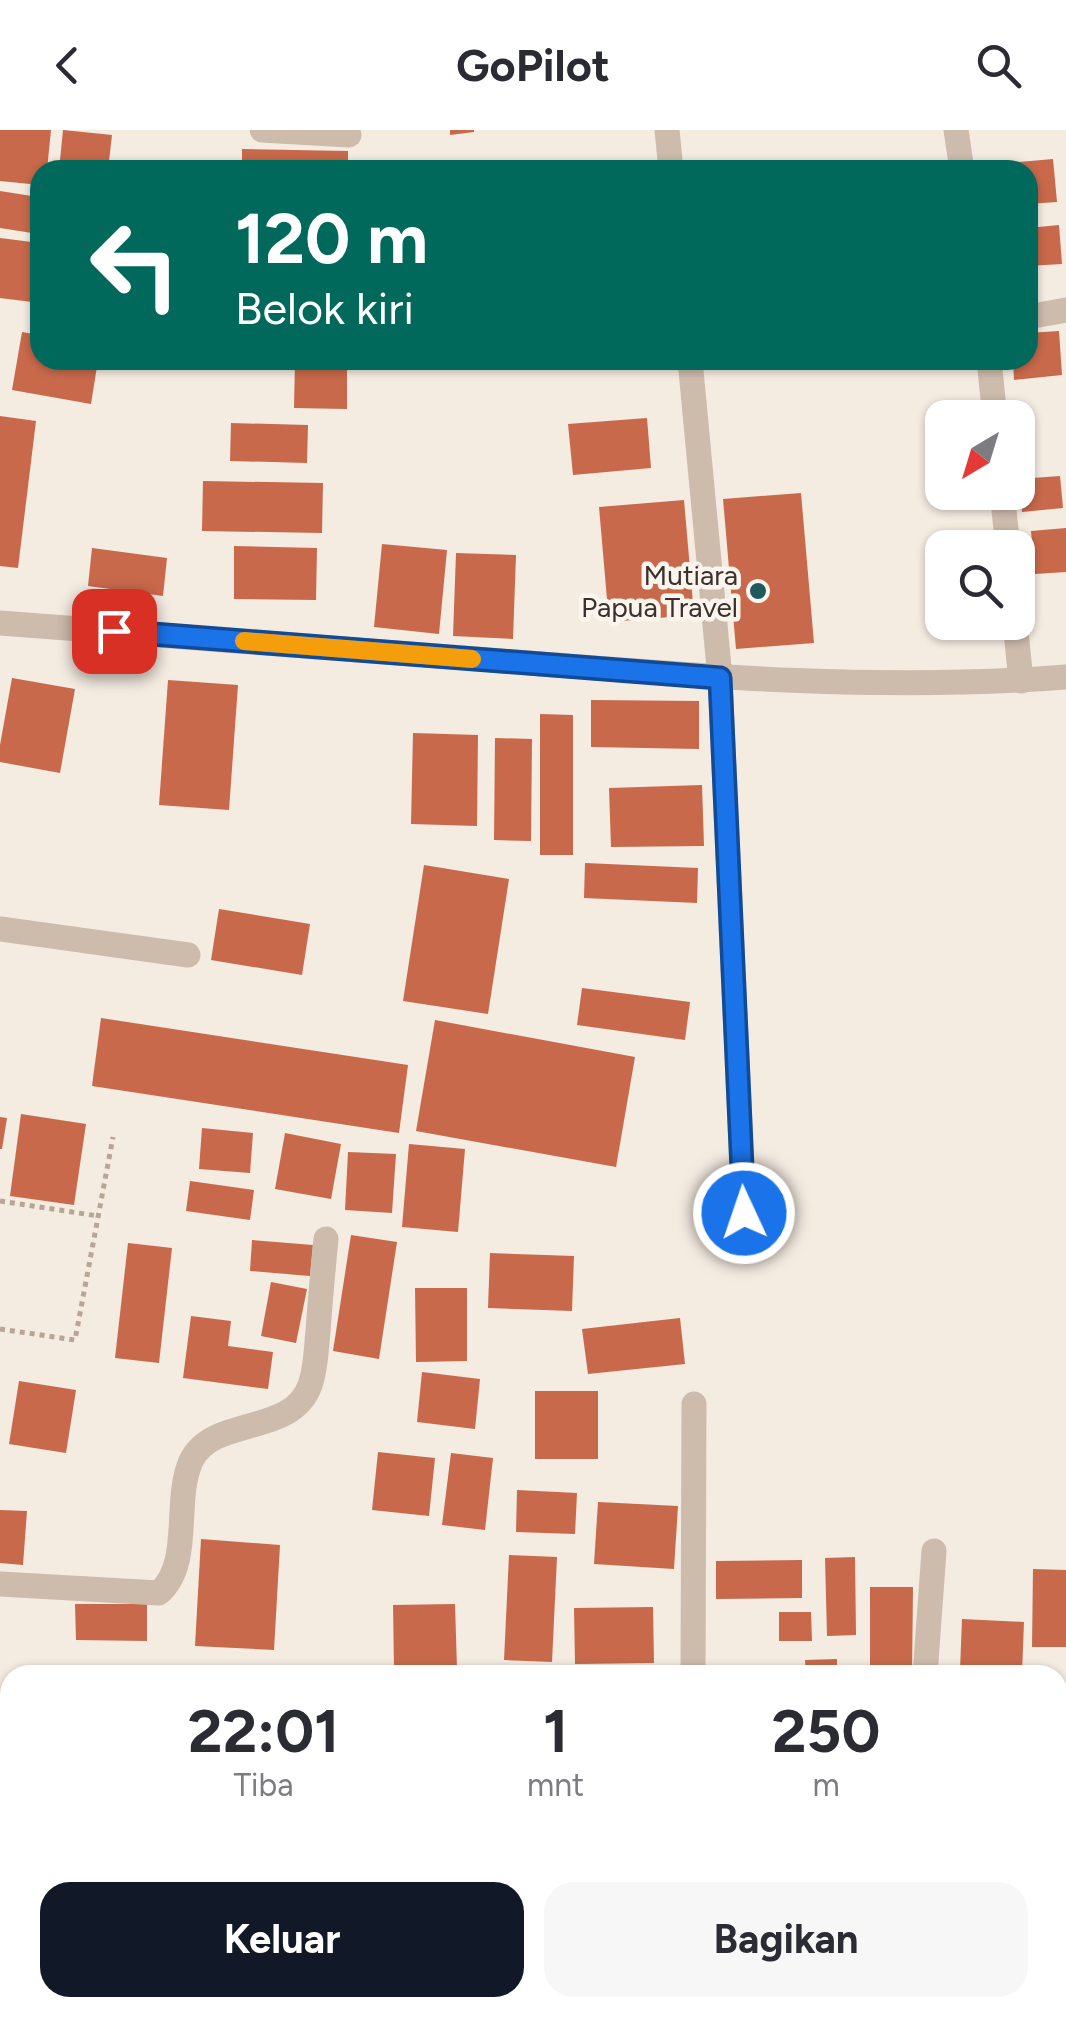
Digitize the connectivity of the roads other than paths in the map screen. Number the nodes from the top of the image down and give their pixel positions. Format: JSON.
{"nodes":[{"id":1,"x":262,"y":130,"type":"edge"},
{"id":2,"x":667,"y":130,"type":"edge"},
{"id":3,"x":956,"y":130,"type":"edge"},
{"id":4,"x":349,"y":135,"type":"dead end"},
{"id":5,"x":670,"y":160,"type":"edge"},
{"id":6,"x":960,"y":160,"type":"edge"},
{"id":7,"x":1066,"y":310,"type":"edge"},
{"id":8,"x":1038,"y":314,"type":"edge"},
{"id":9,"x":691,"y":370,"type":"edge"},
{"id":10,"x":990,"y":370,"type":"edge"},
{"id":11,"x":993,"y":400,"type":"edge"},
{"id":12,"x":0,"y":622,"type":"edge"},
{"id":13,"x":1017,"y":640,"type":"edge"},
{"id":14,"x":1066,"y":677,"type":"edge"},
{"id":15,"x":720,"y":678,"type":"junction"},
{"id":16,"x":1021,"y":681,"type":"junction"},
{"id":17,"x":0,"y":929,"type":"edge"},
{"id":18,"x":188,"y":955,"type":"dead end"},
{"id":19,"x":744,"y":1213,"type":"dead end"},
{"id":20,"x":326,"y":1239,"type":"dead end"},
{"id":21,"x":694,"y":1404,"type":"dead end"},
{"id":22,"x":934,"y":1551,"type":"dead end"},
{"id":23,"x":0,"y":1584,"type":"edge"},
{"id":24,"x":693,"y":1665,"type":"edge"},
{"id":25,"x":927,"y":1665,"type":"edge"}],
"edges":[{"from":1,"to":4,"type":"street"},
{"from":2,"to":5,"type":"street"},
{"from":3,"to":6,"type":"street"},
{"from":7,"to":8,"type":"street"},
{"from":9,"to":15,"type":"street"},
{"from":10,"to":11,"type":"street"},
{"from":12,"to":15,"type":"street"},
{"from":13,"to":16,"type":"street"},
{"from":14,"to":16,"type":"street"},
{"from":15,"to":16,"type":"street"},
{"from":15,"to":19,"type":"street"},
{"from":17,"to":18,"type":"street"},
{"from":20,"to":23,"type":"street"},
{"from":21,"to":24,"type":"street"},
{"from":22,"to":25,"type":"street"}]}
